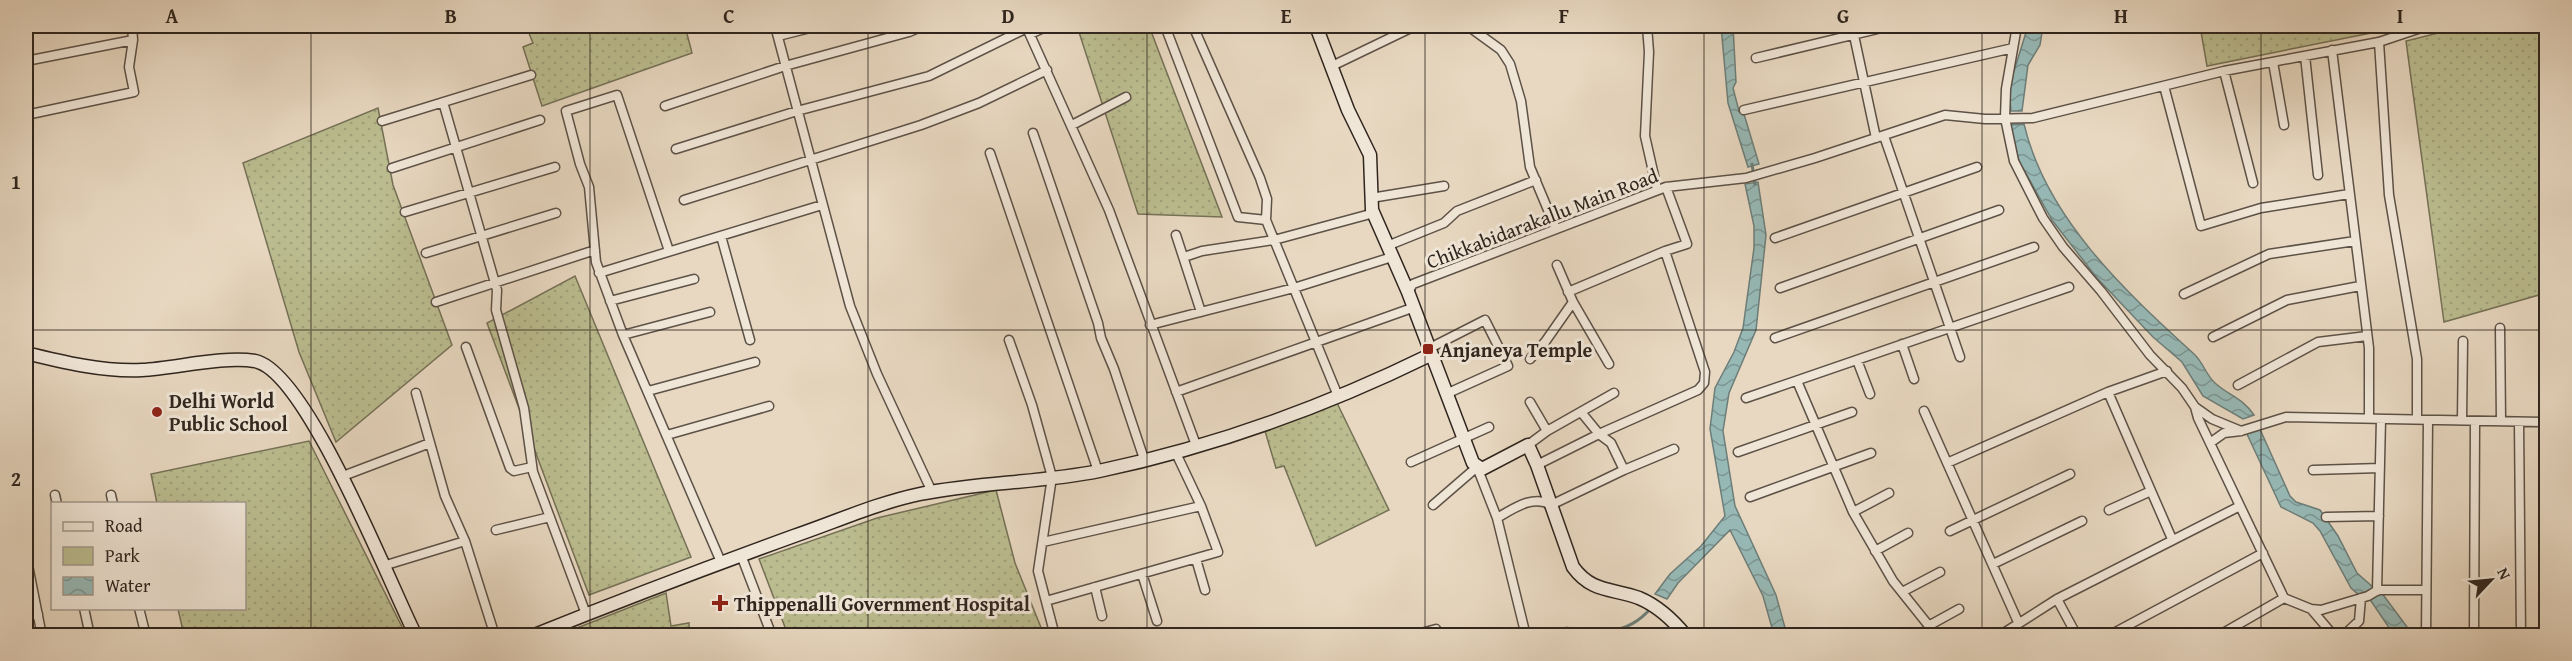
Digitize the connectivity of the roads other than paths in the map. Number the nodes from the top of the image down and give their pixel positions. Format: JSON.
{"nodes":[{"id":1,"x":132,"y":26,"type":"edge"},
{"id":2,"x":775,"y":26,"type":"edge"},
{"id":3,"x":818,"y":26,"type":"edge"},
{"id":4,"x":923,"y":26,"type":"edge"},
{"id":5,"x":1048,"y":26,"type":"edge"},
{"id":6,"x":1166,"y":26,"type":"edge"},
{"id":7,"x":1193,"y":26,"type":"edge"},
{"id":8,"x":1316,"y":26,"type":"edge"},
{"id":9,"x":1415,"y":26,"type":"edge"},
{"id":10,"x":1472,"y":26,"type":"edge"},
{"id":11,"x":1647,"y":26,"type":"edge"},
{"id":12,"x":1890,"y":26,"type":"edge"},
{"id":13,"x":2017,"y":26,"type":"edge"},
{"id":14,"x":2427,"y":26,"type":"edge"},
{"id":15,"x":1028,"y":29,"type":"edge"},
{"id":16,"x":1853,"y":30,"type":"edge"},
{"id":17,"x":778,"y":36,"type":"junction"},
{"id":18,"x":134,"y":40,"type":"junction"},
{"id":19,"x":2379,"y":42,"type":"junction"},
{"id":20,"x":2013,"y":48,"type":"junction"},
{"id":21,"x":2332,"y":50,"type":"junction"},
{"id":22,"x":2305,"y":56,"type":"junction"},
{"id":23,"x":1756,"y":58,"type":"dead end"},
{"id":24,"x":26,"y":61,"type":"edge"},
{"id":25,"x":2273,"y":62,"type":"junction"},
{"id":26,"x":785,"y":66,"type":"junction"},
{"id":27,"x":1332,"y":66,"type":"junction"},
{"id":28,"x":1047,"y":70,"type":"junction"},
{"id":29,"x":2224,"y":71,"type":"junction"},
{"id":30,"x":531,"y":75,"type":"dead end"},
{"id":31,"x":1863,"y":81,"type":"junction"},
{"id":32,"x":2164,"y":86,"type":"junction"},
{"id":33,"x":1126,"y":97,"type":"dead end"},
{"id":34,"x":443,"y":102,"type":"junction"},
{"id":35,"x":665,"y":106,"type":"dead end"},
{"id":36,"x":1744,"y":110,"type":"dead end"},
{"id":37,"x":797,"y":111,"type":"junction"},
{"id":38,"x":26,"y":115,"type":"edge"},
{"id":39,"x":2005,"y":118,"type":"junction"},
{"id":40,"x":540,"y":120,"type":"dead end"},
{"id":41,"x":382,"y":121,"type":"dead end"},
{"id":42,"x":1072,"y":124,"type":"junction"},
{"id":43,"x":2284,"y":125,"type":"dead end"},
{"id":44,"x":1033,"y":133,"type":"dead end"},
{"id":45,"x":1880,"y":137,"type":"junction"},
{"id":46,"x":455,"y":149,"type":"junction"},
{"id":47,"x":676,"y":149,"type":"dead end"},
{"id":48,"x":990,"y":153,"type":"dead end"},
{"id":49,"x":810,"y":160,"type":"junction"},
{"id":50,"x":555,"y":167,"type":"dead end"},
{"id":51,"x":1977,"y":167,"type":"dead end"},
{"id":52,"x":392,"y":168,"type":"dead end"},
{"id":53,"x":2318,"y":175,"type":"dead end"},
{"id":54,"x":1536,"y":180,"type":"junction"},
{"id":55,"x":2253,"y":183,"type":"dead end"},
{"id":56,"x":1444,"y":186,"type":"dead end"},
{"id":57,"x":1661,"y":188,"type":"junction"},
{"id":58,"x":468,"y":193,"type":"junction"},
{"id":59,"x":1904,"y":194,"type":"junction"},
{"id":60,"x":2349,"y":194,"type":"junction"},
{"id":61,"x":1371,"y":198,"type":"junction"},
{"id":62,"x":684,"y":200,"type":"dead end"},
{"id":63,"x":822,"y":204,"type":"junction"},
{"id":64,"x":2000,"y":210,"type":"dead end"},
{"id":65,"x":405,"y":212,"type":"dead end"},
{"id":66,"x":556,"y":213,"type":"dead end"},
{"id":67,"x":1374,"y":213,"type":"junction"},
{"id":68,"x":1266,"y":220,"type":"junction"},
{"id":69,"x":1556,"y":229,"type":"junction"},
{"id":70,"x":1176,"y":235,"type":"dead end"},
{"id":71,"x":480,"y":236,"type":"junction"},
{"id":72,"x":721,"y":236,"type":"junction"},
{"id":73,"x":1775,"y":238,"type":"dead end"},
{"id":74,"x":1919,"y":239,"type":"junction"},
{"id":75,"x":1274,"y":240,"type":"junction"},
{"id":76,"x":2355,"y":241,"type":"junction"},
{"id":77,"x":2034,"y":247,"type":"dead end"},
{"id":78,"x":596,"y":250,"type":"junction"},
{"id":79,"x":669,"y":251,"type":"junction"},
{"id":80,"x":1389,"y":251,"type":"junction"},
{"id":81,"x":1665,"y":251,"type":"junction"},
{"id":82,"x":426,"y":254,"type":"dead end"},
{"id":83,"x":1184,"y":257,"type":"junction"},
{"id":84,"x":1557,"y":265,"type":"dead end"},
{"id":85,"x":599,"y":273,"type":"junction"},
{"id":86,"x":694,"y":279,"type":"dead end"},
{"id":87,"x":1934,"y":282,"type":"junction"},
{"id":88,"x":495,"y":283,"type":"junction"},
{"id":89,"x":2360,"y":286,"type":"junction"},
{"id":90,"x":2069,"y":287,"type":"dead end"},
{"id":91,"x":1294,"y":288,"type":"junction"},
{"id":92,"x":1780,"y":288,"type":"dead end"},
{"id":93,"x":1408,"y":292,"type":"junction"},
{"id":94,"x":1568,"y":292,"type":"junction"},
{"id":95,"x":2184,"y":294,"type":"dead end"},
{"id":96,"x":610,"y":301,"type":"junction"},
{"id":97,"x":436,"y":302,"type":"dead end"},
{"id":98,"x":1573,"y":302,"type":"junction"},
{"id":99,"x":1412,"y":308,"type":"junction"},
{"id":100,"x":710,"y":312,"type":"dead end"},
{"id":101,"x":1201,"y":312,"type":"junction"},
{"id":102,"x":1150,"y":325,"type":"junction"},
{"id":103,"x":1949,"y":328,"type":"junction"},
{"id":104,"x":2500,"y":328,"type":"dead end"},
{"id":105,"x":623,"y":335,"type":"junction"},
{"id":106,"x":2367,"y":336,"type":"junction"},
{"id":107,"x":2213,"y":337,"type":"dead end"},
{"id":108,"x":1775,"y":338,"type":"dead end"},
{"id":109,"x":750,"y":340,"type":"dead end"},
{"id":110,"x":1010,"y":340,"type":"dead end"},
{"id":111,"x":1317,"y":341,"type":"junction"},
{"id":112,"x":2463,"y":341,"type":"dead end"},
{"id":113,"x":1902,"y":344,"type":"junction"},
{"id":114,"x":466,"y":347,"type":"dead end"},
{"id":115,"x":1429,"y":352,"type":"junction"},
{"id":116,"x":26,"y":353,"type":"edge"},
{"id":117,"x":1960,"y":357,"type":"dead end"},
{"id":118,"x":1530,"y":359,"type":"dead end"},
{"id":119,"x":1857,"y":360,"type":"junction"},
{"id":120,"x":755,"y":362,"type":"dead end"},
{"id":121,"x":1609,"y":364,"type":"dead end"},
{"id":122,"x":2167,"y":371,"type":"junction"},
{"id":123,"x":1914,"y":379,"type":"dead end"},
{"id":124,"x":1797,"y":381,"type":"junction"},
{"id":125,"x":2238,"y":385,"type":"dead end"},
{"id":126,"x":648,"y":391,"type":"junction"},
{"id":127,"x":1176,"y":392,"type":"junction"},
{"id":128,"x":2108,"y":392,"type":"junction"},
{"id":129,"x":416,"y":393,"type":"dead end"},
{"id":130,"x":1614,"y":393,"type":"dead end"},
{"id":131,"x":1446,"y":394,"type":"junction"},
{"id":132,"x":1870,"y":394,"type":"dead end"},
{"id":133,"x":1338,"y":396,"type":"junction"},
{"id":134,"x":1746,"y":398,"type":"dead end"},
{"id":135,"x":1530,"y":402,"type":"dead end"},
{"id":136,"x":769,"y":406,"type":"dead end"},
{"id":137,"x":2195,"y":407,"type":"junction"},
{"id":138,"x":1924,"y":411,"type":"dead end"},
{"id":139,"x":1581,"y":412,"type":"junction"},
{"id":140,"x":1852,"y":412,"type":"dead end"},
{"id":141,"x":2369,"y":418,"type":"junction"},
{"id":142,"x":2381,"y":419,"type":"junction"},
{"id":143,"x":2417,"y":419,"type":"junction"},
{"id":144,"x":2428,"y":420,"type":"junction"},
{"id":145,"x":2462,"y":420,"type":"junction"},
{"id":146,"x":2475,"y":421,"type":"junction"},
{"id":147,"x":2501,"y":421,"type":"junction"},
{"id":148,"x":2519,"y":422,"type":"junction"},
{"id":149,"x":2547,"y":422,"type":"edge"},
{"id":150,"x":1815,"y":426,"type":"junction"},
{"id":151,"x":1489,"y":427,"type":"dead end"},
{"id":152,"x":1547,"y":431,"type":"junction"},
{"id":153,"x":2241,"y":431,"type":"junction"},
{"id":154,"x":1599,"y":434,"type":"junction"},
{"id":155,"x":667,"y":435,"type":"junction"},
{"id":156,"x":1462,"y":437,"type":"junction"},
{"id":157,"x":430,"y":443,"type":"junction"},
{"id":158,"x":2210,"y":443,"type":"junction"},
{"id":159,"x":1196,"y":445,"type":"junction"},
{"id":160,"x":1528,"y":446,"type":"junction"},
{"id":161,"x":1674,"y":449,"type":"dead end"},
{"id":162,"x":1174,"y":451,"type":"junction"},
{"id":163,"x":1738,"y":452,"type":"dead end"},
{"id":164,"x":1871,"y":453,"type":"dead end"},
{"id":165,"x":1144,"y":459,"type":"junction"},
{"id":166,"x":1411,"y":462,"type":"dead end"},
{"id":167,"x":1947,"y":463,"type":"junction"},
{"id":168,"x":1537,"y":465,"type":"junction"},
{"id":169,"x":532,"y":467,"type":"junction"},
{"id":170,"x":1477,"y":467,"type":"junction"},
{"id":171,"x":1833,"y":467,"type":"junction"},
{"id":172,"x":2380,"y":468,"type":"junction"},
{"id":173,"x":1624,"y":470,"type":"junction"},
{"id":174,"x":2313,"y":470,"type":"dead end"},
{"id":175,"x":1098,"y":471,"type":"junction"},
{"id":176,"x":2070,"y":474,"type":"dead end"},
{"id":177,"x":343,"y":476,"type":"junction"},
{"id":178,"x":1052,"y":477,"type":"junction"},
{"id":179,"x":2151,"y":491,"type":"junction"},
{"id":180,"x":932,"y":492,"type":"junction"},
{"id":181,"x":1889,"y":493,"type":"dead end"},
{"id":182,"x":1750,"y":497,"type":"dead end"},
{"id":183,"x":1433,"y":505,"type":"dead end"},
{"id":184,"x":1551,"y":505,"type":"junction"},
{"id":185,"x":1201,"y":506,"type":"junction"},
{"id":186,"x":2240,"y":506,"type":"junction"},
{"id":187,"x":2109,"y":510,"type":"dead end"},
{"id":188,"x":1853,"y":512,"type":"junction"},
{"id":189,"x":2379,"y":516,"type":"junction"},
{"id":190,"x":550,"y":517,"type":"junction"},
{"id":191,"x":2326,"y":517,"type":"dead end"},
{"id":192,"x":1497,"y":518,"type":"junction"},
{"id":193,"x":1973,"y":521,"type":"junction"},
{"id":194,"x":2082,"y":521,"type":"dead end"},
{"id":195,"x":496,"y":530,"type":"dead end"},
{"id":196,"x":1950,"y":531,"type":"dead end"},
{"id":197,"x":1908,"y":533,"type":"dead end"},
{"id":198,"x":2172,"y":539,"type":"junction"},
{"id":199,"x":465,"y":541,"type":"junction"},
{"id":200,"x":1042,"y":542,"type":"junction"},
{"id":201,"x":1875,"y":551,"type":"junction"},
{"id":202,"x":2263,"y":553,"type":"junction"},
{"id":203,"x":26,"y":555,"type":"edge"},
{"id":204,"x":741,"y":555,"type":"junction"},
{"id":205,"x":1196,"y":559,"type":"junction"},
{"id":206,"x":721,"y":562,"type":"junction"},
{"id":207,"x":1993,"y":564,"type":"junction"},
{"id":208,"x":382,"y":566,"type":"junction"},
{"id":209,"x":1940,"y":572,"type":"dead end"},
{"id":210,"x":1142,"y":574,"type":"junction"},
{"id":211,"x":1095,"y":587,"type":"junction"},
{"id":212,"x":1205,"y":590,"type":"dead end"},
{"id":213,"x":2426,"y":590,"type":"junction"},
{"id":214,"x":1902,"y":592,"type":"junction"},
{"id":215,"x":2371,"y":594,"type":"junction"},
{"id":216,"x":2284,"y":598,"type":"junction"},
{"id":217,"x":2057,"y":599,"type":"junction"},
{"id":218,"x":1046,"y":601,"type":"junction"},
{"id":219,"x":1959,"y":609,"type":"dead end"},
{"id":220,"x":2311,"y":609,"type":"junction"},
{"id":221,"x":84,"y":610,"type":"edge"},
{"id":222,"x":139,"y":610,"type":"edge"},
{"id":223,"x":38,"y":614,"type":"junction"},
{"id":224,"x":586,"y":614,"type":"junction"},
{"id":225,"x":1102,"y":616,"type":"dead end"},
{"id":226,"x":26,"y":617,"type":"edge"},
{"id":227,"x":1157,"y":621,"type":"dead end"},
{"id":228,"x":2018,"y":622,"type":"junction"},
{"id":229,"x":1930,"y":625,"type":"junction"},
{"id":230,"x":1436,"y":629,"type":"dead end"},
{"id":231,"x":42,"y":636,"type":"edge"},
{"id":232,"x":90,"y":636,"type":"edge"},
{"id":233,"x":146,"y":636,"type":"edge"},
{"id":234,"x":416,"y":636,"type":"edge"},
{"id":235,"x":495,"y":636,"type":"edge"},
{"id":236,"x":532,"y":636,"type":"edge"},
{"id":237,"x":772,"y":636,"type":"edge"},
{"id":238,"x":1055,"y":636,"type":"edge"},
{"id":239,"x":1410,"y":636,"type":"edge"},
{"id":240,"x":1526,"y":636,"type":"edge"},
{"id":241,"x":1686,"y":636,"type":"edge"},
{"id":242,"x":1937,"y":636,"type":"edge"},
{"id":243,"x":1999,"y":636,"type":"edge"},
{"id":244,"x":2077,"y":636,"type":"edge"},
{"id":245,"x":2108,"y":636,"type":"edge"},
{"id":246,"x":2218,"y":636,"type":"edge"},
{"id":247,"x":2334,"y":636,"type":"edge"},
{"id":248,"x":2343,"y":636,"type":"edge"},
{"id":249,"x":2426,"y":636,"type":"edge"},
{"id":250,"x":2474,"y":636,"type":"edge"},
{"id":251,"x":2521,"y":636,"type":"edge"}],
"edges":[{"from":1,"to":18,"type":"street"},
{"from":2,"to":17,"type":"street"},
{"from":3,"to":17,"type":"street"},
{"from":4,"to":26,"type":"street"},
{"from":5,"to":15,"type":"street"},
{"from":6,"to":68,"type":"street"},
{"from":7,"to":68,"type":"street"},
{"from":8,"to":27,"type":"street"},
{"from":9,"to":27,"type":"street"},
{"from":10,"to":54,"type":"street"},
{"from":11,"to":57,"type":"street"},
{"from":12,"to":16,"type":"street"},
{"from":13,"to":20,"type":"street"},
{"from":14,"to":19,"type":"street","name":"Chikkabidarakallu Main Road"},
{"from":15,"to":28,"type":"street"},
{"from":15,"to":37,"type":"street"},
{"from":16,"to":23,"type":"street"},
{"from":16,"to":31,"type":"street"},
{"from":17,"to":26,"type":"street"},
{"from":18,"to":24,"type":"street"},
{"from":18,"to":38,"type":"street"},
{"from":19,"to":21,"type":"street","name":"Chikkabidarakallu Main Road"},
{"from":19,"to":143,"type":"street"},
{"from":20,"to":31,"type":"street"},
{"from":20,"to":39,"type":"street"},
{"from":21,"to":22,"type":"street","name":"Chikkabidarakallu Main Road"},
{"from":21,"to":60,"type":"street"},
{"from":22,"to":25,"type":"street","name":"Chikkabidarakallu Main Road"},
{"from":22,"to":53,"type":"street"},
{"from":25,"to":29,"type":"street","name":"Chikkabidarakallu Main Road"},
{"from":25,"to":43,"type":"street"},
{"from":26,"to":35,"type":"street"},
{"from":26,"to":37,"type":"street"},
{"from":27,"to":61,"type":"street"},
{"from":28,"to":42,"type":"street"},
{"from":28,"to":49,"type":"street"},
{"from":29,"to":32,"type":"street","name":"Chikkabidarakallu Main Road"},
{"from":29,"to":55,"type":"street"},
{"from":30,"to":34,"type":"street"},
{"from":31,"to":36,"type":"street"},
{"from":31,"to":45,"type":"street"},
{"from":32,"to":39,"type":"street","name":"Chikkabidarakallu Main Road"},
{"from":32,"to":60,"type":"street"},
{"from":33,"to":42,"type":"street"},
{"from":34,"to":41,"type":"street"},
{"from":34,"to":46,"type":"street"},
{"from":37,"to":47,"type":"street"},
{"from":37,"to":49,"type":"street"},
{"from":39,"to":45,"type":"street","name":"Chikkabidarakallu Main Road"},
{"from":39,"to":122,"type":"street"},
{"from":40,"to":46,"type":"street"},
{"from":42,"to":102,"type":"street"},
{"from":44,"to":165,"type":"street"},
{"from":45,"to":57,"type":"street","name":"Chikkabidarakallu Main Road"},
{"from":45,"to":59,"type":"street"},
{"from":46,"to":52,"type":"street"},
{"from":46,"to":58,"type":"street"},
{"from":48,"to":175,"type":"street"},
{"from":49,"to":62,"type":"street"},
{"from":49,"to":63,"type":"street"},
{"from":50,"to":58,"type":"street"},
{"from":51,"to":59,"type":"street"},
{"from":54,"to":69,"type":"street"},
{"from":54,"to":80,"type":"street"},
{"from":56,"to":61,"type":"street"},
{"from":57,"to":69,"type":"street","name":"Chikkabidarakallu Main Road"},
{"from":57,"to":81,"type":"street"},
{"from":58,"to":65,"type":"street"},
{"from":58,"to":71,"type":"street"},
{"from":59,"to":73,"type":"street"},
{"from":59,"to":74,"type":"street"},
{"from":60,"to":76,"type":"street"},
{"from":61,"to":67,"type":"street"},
{"from":63,"to":72,"type":"street"},
{"from":63,"to":180,"type":"street"},
{"from":64,"to":74,"type":"street"},
{"from":66,"to":71,"type":"street"},
{"from":67,"to":75,"type":"street"},
{"from":67,"to":80,"type":"street"},
{"from":68,"to":75,"type":"street"},
{"from":69,"to":93,"type":"street","name":"Chikkabidarakallu Main Road"},
{"from":70,"to":83,"type":"street"},
{"from":71,"to":82,"type":"street"},
{"from":71,"to":88,"type":"street"},
{"from":72,"to":79,"type":"street"},
{"from":72,"to":109,"type":"street"},
{"from":74,"to":87,"type":"street"},
{"from":74,"to":92,"type":"street"},
{"from":75,"to":83,"type":"street"},
{"from":75,"to":91,"type":"street"},
{"from":76,"to":89,"type":"street"},
{"from":76,"to":95,"type":"street"},
{"from":77,"to":87,"type":"street"},
{"from":78,"to":79,"type":"street"},
{"from":78,"to":85,"type":"street"},
{"from":78,"to":88,"type":"street"},
{"from":79,"to":85,"type":"street"},
{"from":80,"to":91,"type":"street"},
{"from":80,"to":93,"type":"street"},
{"from":81,"to":94,"type":"street"},
{"from":81,"to":154,"type":"street"},
{"from":83,"to":101,"type":"street"},
{"from":84,"to":94,"type":"street"},
{"from":85,"to":96,"type":"street"},
{"from":86,"to":96,"type":"street"},
{"from":87,"to":103,"type":"street"},
{"from":87,"to":108,"type":"street"},
{"from":88,"to":97,"type":"street"},
{"from":88,"to":169,"type":"street"},
{"from":89,"to":106,"type":"street"},
{"from":89,"to":107,"type":"street"},
{"from":90,"to":103,"type":"street"},
{"from":91,"to":101,"type":"street"},
{"from":91,"to":111,"type":"street"},
{"from":93,"to":99,"type":"street"},
{"from":94,"to":98,"type":"street"},
{"from":96,"to":105,"type":"street"},
{"from":98,"to":118,"type":"street"},
{"from":98,"to":121,"type":"street"},
{"from":99,"to":111,"type":"street"},
{"from":99,"to":115,"type":"street"},
{"from":100,"to":105,"type":"street"},
{"from":101,"to":102,"type":"street"},
{"from":102,"to":127,"type":"street"},
{"from":103,"to":113,"type":"street"},
{"from":103,"to":117,"type":"street"},
{"from":104,"to":147,"type":"street"},
{"from":105,"to":126,"type":"street"},
{"from":106,"to":125,"type":"street"},
{"from":106,"to":141,"type":"street"},
{"from":110,"to":178,"type":"street"},
{"from":111,"to":127,"type":"street"},
{"from":111,"to":133,"type":"street"},
{"from":112,"to":145,"type":"street"},
{"from":113,"to":119,"type":"street"},
{"from":113,"to":123,"type":"street"},
{"from":114,"to":169,"type":"street"},
{"from":115,"to":131,"type":"street"},
{"from":115,"to":131,"type":"street"},
{"from":115,"to":133,"type":"street"},
{"from":116,"to":177,"type":"street"},
{"from":119,"to":124,"type":"street"},
{"from":119,"to":132,"type":"street"},
{"from":120,"to":126,"type":"street"},
{"from":122,"to":128,"type":"street"},
{"from":122,"to":137,"type":"street"},
{"from":124,"to":134,"type":"street"},
{"from":124,"to":150,"type":"street"},
{"from":126,"to":155,"type":"street"},
{"from":127,"to":159,"type":"street"},
{"from":128,"to":167,"type":"street"},
{"from":128,"to":179,"type":"street"},
{"from":129,"to":157,"type":"street"},
{"from":130,"to":139,"type":"street"},
{"from":131,"to":156,"type":"street"},
{"from":133,"to":159,"type":"street"},
{"from":135,"to":152,"type":"street"},
{"from":136,"to":155,"type":"street"},
{"from":137,"to":153,"type":"street"},
{"from":137,"to":158,"type":"street"},
{"from":138,"to":167,"type":"street"},
{"from":139,"to":152,"type":"street"},
{"from":139,"to":154,"type":"street"},
{"from":140,"to":150,"type":"street"},
{"from":141,"to":142,"type":"street"},
{"from":141,"to":153,"type":"street"},
{"from":142,"to":143,"type":"street"},
{"from":142,"to":172,"type":"street"},
{"from":143,"to":144,"type":"street"},
{"from":144,"to":145,"type":"street"},
{"from":144,"to":213,"type":"street"},
{"from":145,"to":146,"type":"street"},
{"from":146,"to":147,"type":"street"},
{"from":146,"to":250,"type":"street"},
{"from":147,"to":148,"type":"street"},
{"from":148,"to":149,"type":"street"},
{"from":148,"to":251,"type":"street"},
{"from":150,"to":163,"type":"street"},
{"from":150,"to":171,"type":"street"},
{"from":151,"to":156,"type":"street"},
{"from":152,"to":160,"type":"street"},
{"from":153,"to":158,"type":"street"},
{"from":154,"to":168,"type":"street"},
{"from":154,"to":173,"type":"street"},
{"from":155,"to":206,"type":"street"},
{"from":156,"to":166,"type":"street"},
{"from":156,"to":170,"type":"street"},
{"from":157,"to":177,"type":"street"},
{"from":157,"to":199,"type":"street"},
{"from":158,"to":186,"type":"street"},
{"from":159,"to":162,"type":"street"},
{"from":160,"to":168,"type":"street"},
{"from":160,"to":170,"type":"street"},
{"from":161,"to":173,"type":"street"},
{"from":162,"to":165,"type":"street"},
{"from":162,"to":185,"type":"street"},
{"from":164,"to":171,"type":"street"},
{"from":165,"to":175,"type":"street"},
{"from":167,"to":193,"type":"street"},
{"from":168,"to":184,"type":"street"},
{"from":169,"to":190,"type":"street"},
{"from":170,"to":183,"type":"street"},
{"from":170,"to":192,"type":"street"},
{"from":171,"to":182,"type":"street"},
{"from":171,"to":188,"type":"street"},
{"from":172,"to":174,"type":"street"},
{"from":172,"to":189,"type":"street"},
{"from":173,"to":184,"type":"street"},
{"from":175,"to":178,"type":"street"},
{"from":176,"to":193,"type":"street"},
{"from":177,"to":208,"type":"street"},
{"from":178,"to":180,"type":"street"},
{"from":178,"to":200,"type":"street"},
{"from":179,"to":187,"type":"street"},
{"from":179,"to":198,"type":"street"},
{"from":180,"to":204,"type":"street"},
{"from":181,"to":188,"type":"street"},
{"from":184,"to":192,"type":"street"},
{"from":184,"to":241,"type":"street"},
{"from":185,"to":200,"type":"street"},
{"from":185,"to":205,"type":"street"},
{"from":186,"to":198,"type":"street"},
{"from":186,"to":202,"type":"street"},
{"from":188,"to":201,"type":"street"},
{"from":189,"to":191,"type":"street"},
{"from":189,"to":215,"type":"street"},
{"from":190,"to":195,"type":"street"},
{"from":190,"to":224,"type":"street"},
{"from":192,"to":240,"type":"street"},
{"from":193,"to":196,"type":"street"},
{"from":193,"to":207,"type":"street"},
{"from":194,"to":207,"type":"street"},
{"from":197,"to":201,"type":"street"},
{"from":198,"to":217,"type":"street"},
{"from":199,"to":208,"type":"street"},
{"from":199,"to":235,"type":"street"},
{"from":200,"to":218,"type":"street"},
{"from":201,"to":214,"type":"street"},
{"from":202,"to":216,"type":"street"},
{"from":202,"to":245,"type":"street"},
{"from":203,"to":223,"type":"street"},
{"from":204,"to":206,"type":"street"},
{"from":204,"to":237,"type":"street"},
{"from":205,"to":210,"type":"street"},
{"from":205,"to":212,"type":"street"},
{"from":206,"to":224,"type":"street"},
{"from":207,"to":228,"type":"street"},
{"from":208,"to":234,"type":"street"},
{"from":209,"to":214,"type":"street"},
{"from":210,"to":211,"type":"street"},
{"from":210,"to":227,"type":"street"},
{"from":211,"to":218,"type":"street"},
{"from":211,"to":225,"type":"street"},
{"from":213,"to":215,"type":"street"},
{"from":213,"to":249,"type":"street"},
{"from":214,"to":229,"type":"street"},
{"from":215,"to":220,"type":"street"},
{"from":215,"to":248,"type":"street"},
{"from":216,"to":220,"type":"street"},
{"from":216,"to":246,"type":"street"},
{"from":217,"to":228,"type":"street"},
{"from":217,"to":244,"type":"street"},
{"from":218,"to":238,"type":"street"},
{"from":219,"to":229,"type":"street"},
{"from":220,"to":247,"type":"street"},
{"from":221,"to":232,"type":"street"},
{"from":222,"to":233,"type":"street"},
{"from":223,"to":226,"type":"street"},
{"from":223,"to":231,"type":"street"},
{"from":224,"to":236,"type":"street"},
{"from":228,"to":243,"type":"street"},
{"from":229,"to":242,"type":"street"},
{"from":230,"to":239,"type":"street"}]}
